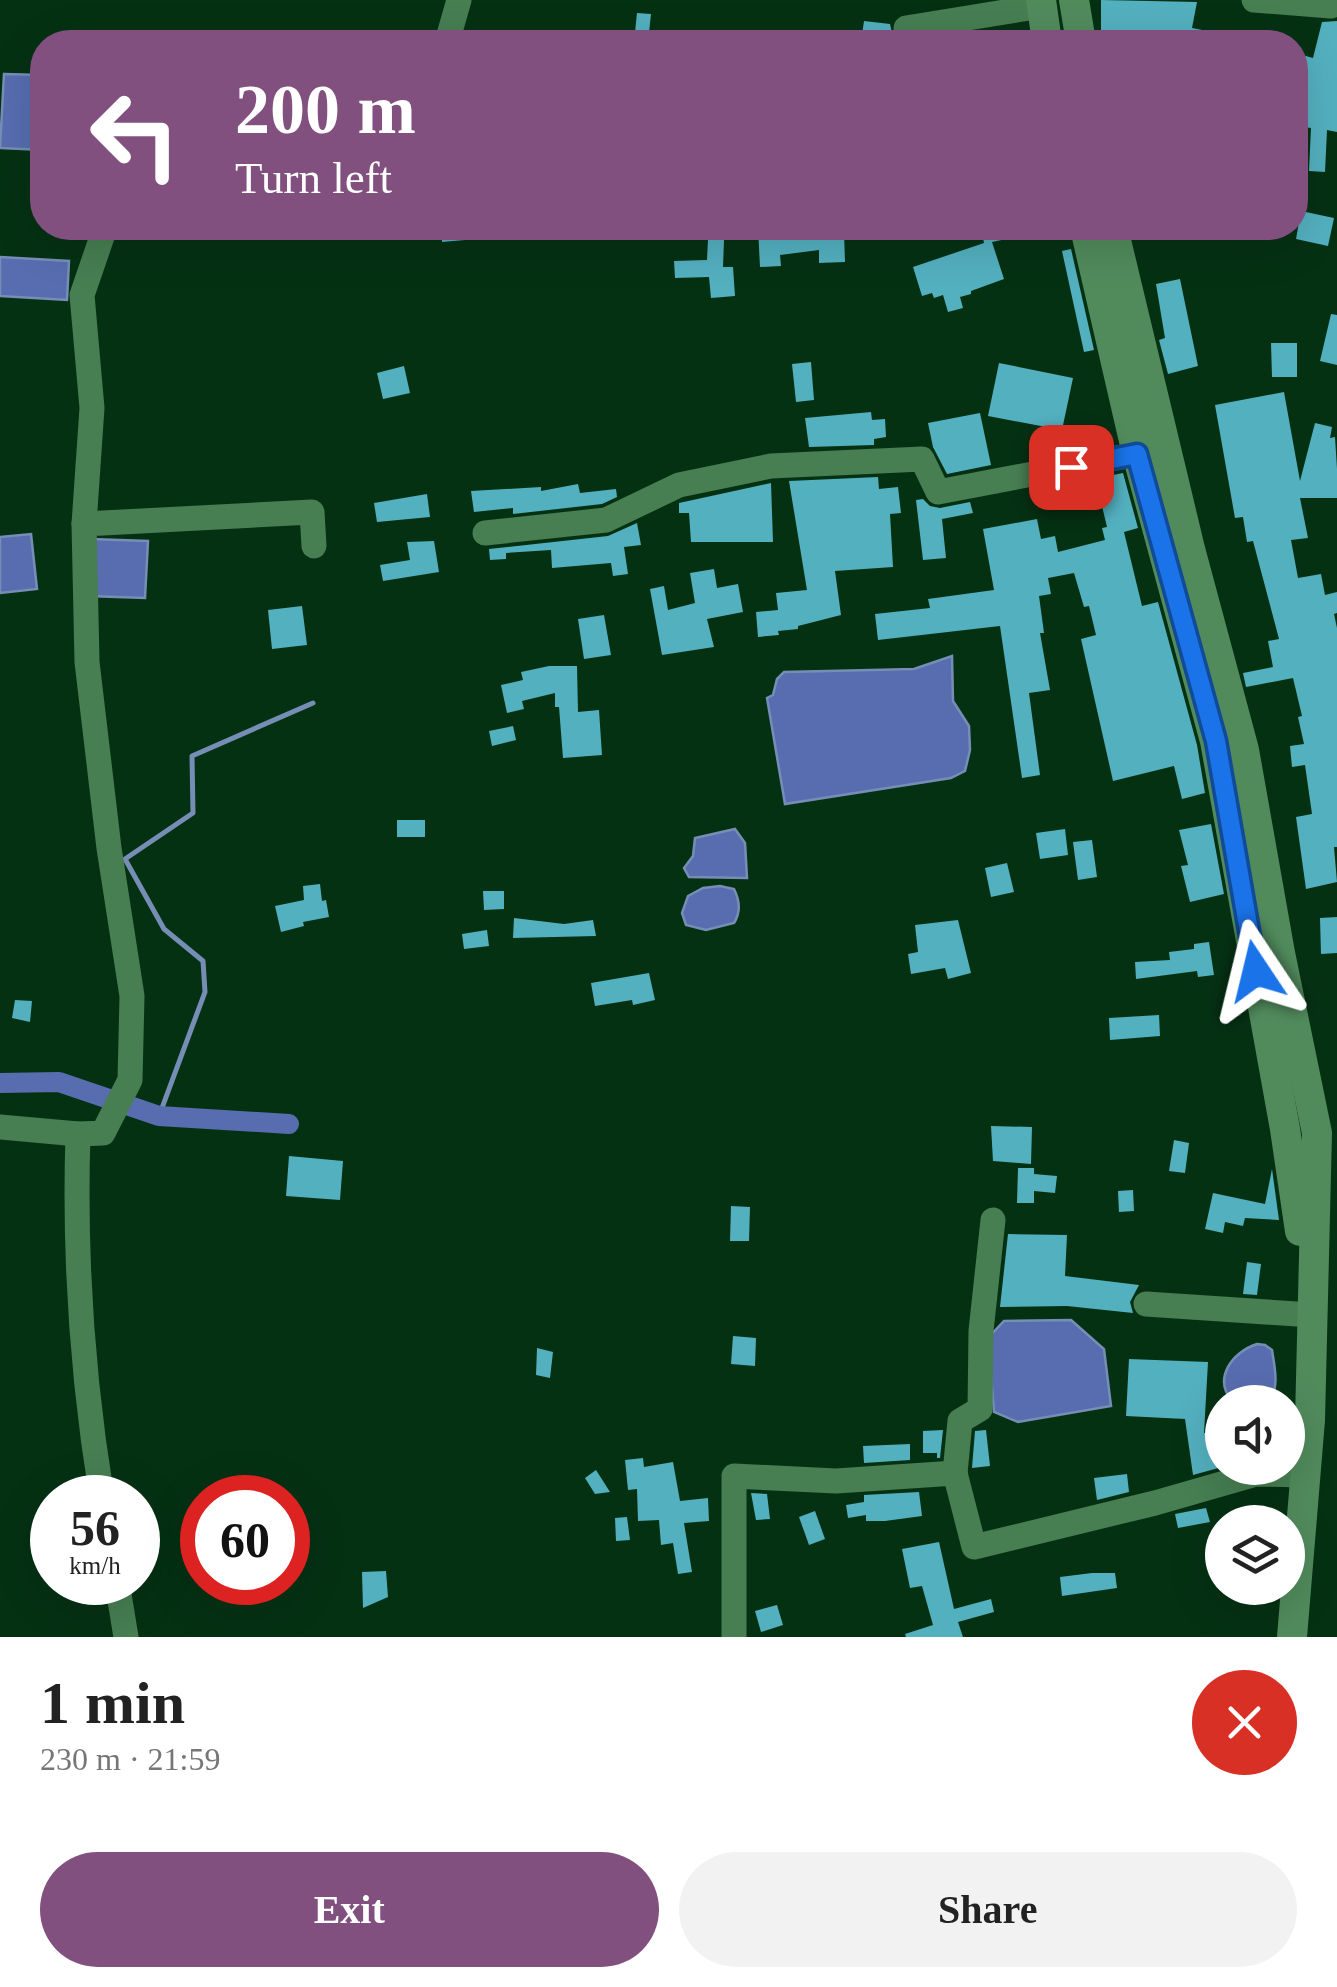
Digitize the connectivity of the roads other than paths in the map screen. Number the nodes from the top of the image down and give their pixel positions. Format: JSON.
{"nodes":[{"id":1,"x":459,"y":0,"type":"edge"},
{"id":2,"x":1074,"y":0,"type":"edge"},
{"id":3,"x":1254,"y":0,"type":"edge"},
{"id":4,"x":1041,"y":3,"type":"edge"},
{"id":5,"x":1331,"y":6,"type":"dead end"},
{"id":6,"x":906,"y":28,"type":"dead end"},
{"id":7,"x":450,"y":30,"type":"edge"},
{"id":8,"x":1046,"y":30,"type":"edge"},
{"id":9,"x":1079,"y":30,"type":"edge"},
{"id":10,"x":101,"y":240,"type":"edge"},
{"id":11,"x":1088,"y":240,"type":"edge"},
{"id":12,"x":1117,"y":240,"type":"edge"},
{"id":13,"x":1137,"y":454,"type":"junction"},
{"id":14,"x":84,"y":524,"type":"junction"},
{"id":15,"x":484,"y":533,"type":"dead end"},
{"id":16,"x":314,"y":546,"type":"dead end"},
{"id":17,"x":1268,"y":962,"type":"junction"},
{"id":18,"x":0,"y":1126,"type":"edge"},
{"id":19,"x":91,"y":1134,"type":"junction"},
{"id":20,"x":994,"y":1220,"type":"dead end"},
{"id":21,"x":1146,"y":1304,"type":"dead end"},
{"id":22,"x":1312,"y":1315,"type":"junction"},
{"id":23,"x":955,"y":1473,"type":"junction"},
{"id":24,"x":98,"y":1475,"type":"edge"},
{"id":25,"x":1305,"y":1475,"type":"edge"},
{"id":26,"x":1218,"y":1485,"type":"edge"},
{"id":27,"x":1304,"y":1485,"type":"edge"},
{"id":28,"x":121,"y":1605,"type":"edge"},
{"id":29,"x":126,"y":1637,"type":"edge"},
{"id":30,"x":734,"y":1637,"type":"edge"},
{"id":31,"x":1292,"y":1637,"type":"edge"}],
"edges":[{"from":1,"to":7,"type":"street"},
{"from":2,"to":9,"type":"main road"},
{"from":3,"to":5,"type":"street"},
{"from":4,"to":6,"type":"street"},
{"from":4,"to":8,"type":"main road"},
{"from":10,"to":14,"type":"street"},
{"from":11,"to":13,"type":"main road"},
{"from":12,"to":17,"type":"main road"},
{"from":13,"to":15,"type":"street"},
{"from":13,"to":17,"type":"main road"},
{"from":14,"to":16,"type":"street"},
{"from":14,"to":19,"type":"street"},
{"from":17,"to":22,"type":"main road"},
{"from":17,"to":22,"type":"main road"},
{"from":18,"to":19,"type":"street"},
{"from":19,"to":24,"type":"street"},
{"from":20,"to":23,"type":"street"},
{"from":21,"to":22,"type":"street"},
{"from":22,"to":25,"type":"main road"},
{"from":23,"to":26,"type":"street"},
{"from":23,"to":30,"type":"street"},
{"from":27,"to":31,"type":"main road"},
{"from":28,"to":29,"type":"street"}]}
